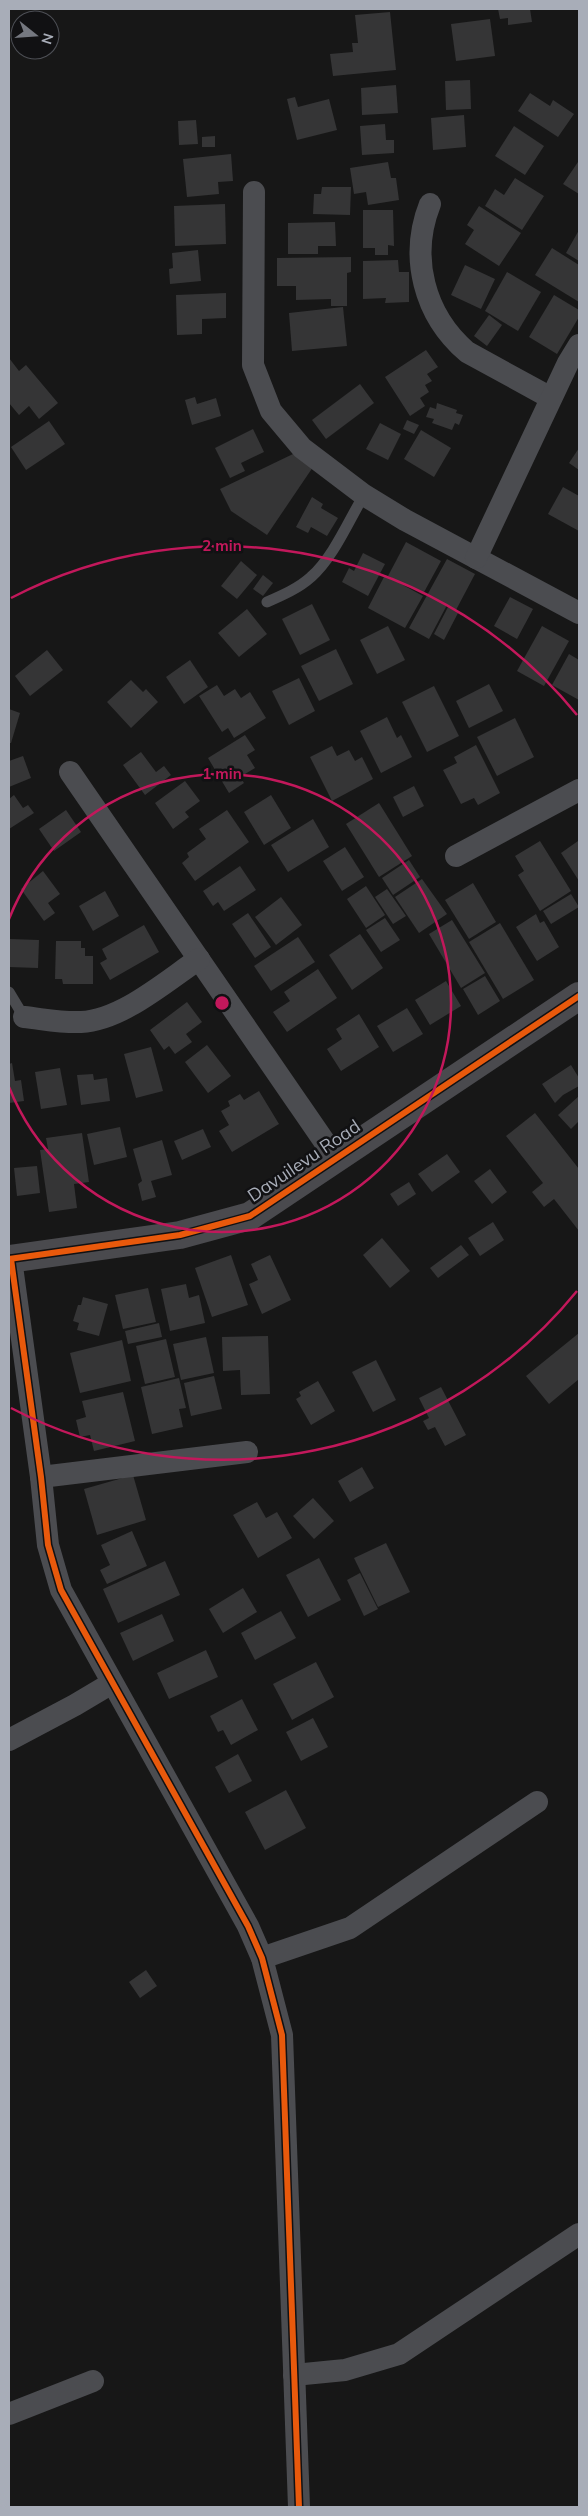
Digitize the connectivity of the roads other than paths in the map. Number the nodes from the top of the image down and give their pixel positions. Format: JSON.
{"nodes":[{"id":1,"x":254,"y":192,"type":"dead end"},
{"id":2,"x":430,"y":204,"type":"dead end"},
{"id":3,"x":579,"y":345,"type":"edge"},
{"id":4,"x":551,"y":398,"type":"junction"},
{"id":5,"x":364,"y":495,"type":"junction"},
{"id":6,"x":476,"y":558,"type":"junction"},
{"id":7,"x":267,"y":602,"type":"dead end"},
{"id":8,"x":579,"y":613,"type":"edge"},
{"id":9,"x":70,"y":772,"type":"dead end"},
{"id":10,"x":579,"y":790,"type":"edge"},
{"id":11,"x":456,"y":856,"type":"dead end"},
{"id":12,"x":199,"y":959,"type":"junction"},
{"id":13,"x":9,"y":992,"type":"edge"},
{"id":14,"x":579,"y":996,"type":"edge"},
{"id":15,"x":24,"y":1017,"type":"joint"},
{"id":16,"x":335,"y":1157,"type":"junction"},
{"id":17,"x":10,"y":1259,"type":"edge"},
{"id":18,"x":246,"y":1452,"type":"dead end"},
{"id":19,"x":41,"y":1477,"type":"junction"},
{"id":20,"x":112,"y":1682,"type":"junction"},
{"id":21,"x":9,"y":1740,"type":"edge"},
{"id":22,"x":537,"y":1802,"type":"dead end"},
{"id":23,"x":262,"y":1958,"type":"junction"},
{"id":24,"x":579,"y":2234,"type":"edge"},
{"id":25,"x":294,"y":2375,"type":"junction"},
{"id":26,"x":93,"y":2381,"type":"dead end"},
{"id":27,"x":9,"y":2414,"type":"edge"},
{"id":28,"x":299,"y":2507,"type":"edge"}],
"edges":[{"from":1,"to":5,"type":"street"},
{"from":2,"to":4,"type":"street"},
{"from":3,"to":4,"type":"street"},
{"from":4,"to":6,"type":"street"},
{"from":5,"to":6,"type":"street"},
{"from":5,"to":7,"type":"lane"},
{"from":6,"to":8,"type":"street"},
{"from":9,"to":12,"type":"street"},
{"from":10,"to":11,"type":"street"},
{"from":12,"to":15,"type":"street"},
{"from":12,"to":16,"type":"street"},
{"from":13,"to":15,"type":"lane"},
{"from":14,"to":16,"type":"street","name":"Davuilevu Road"},
{"from":16,"to":17,"type":"street","name":"Davuilevu Road"},
{"from":17,"to":19,"type":"street"},
{"from":18,"to":19,"type":"street"},
{"from":19,"to":20,"type":"street"},
{"from":20,"to":21,"type":"street"},
{"from":20,"to":23,"type":"street"},
{"from":22,"to":23,"type":"street"},
{"from":23,"to":25,"type":"street"},
{"from":24,"to":25,"type":"street"},
{"from":25,"to":28,"type":"street"},
{"from":26,"to":27,"type":"street"}]}
